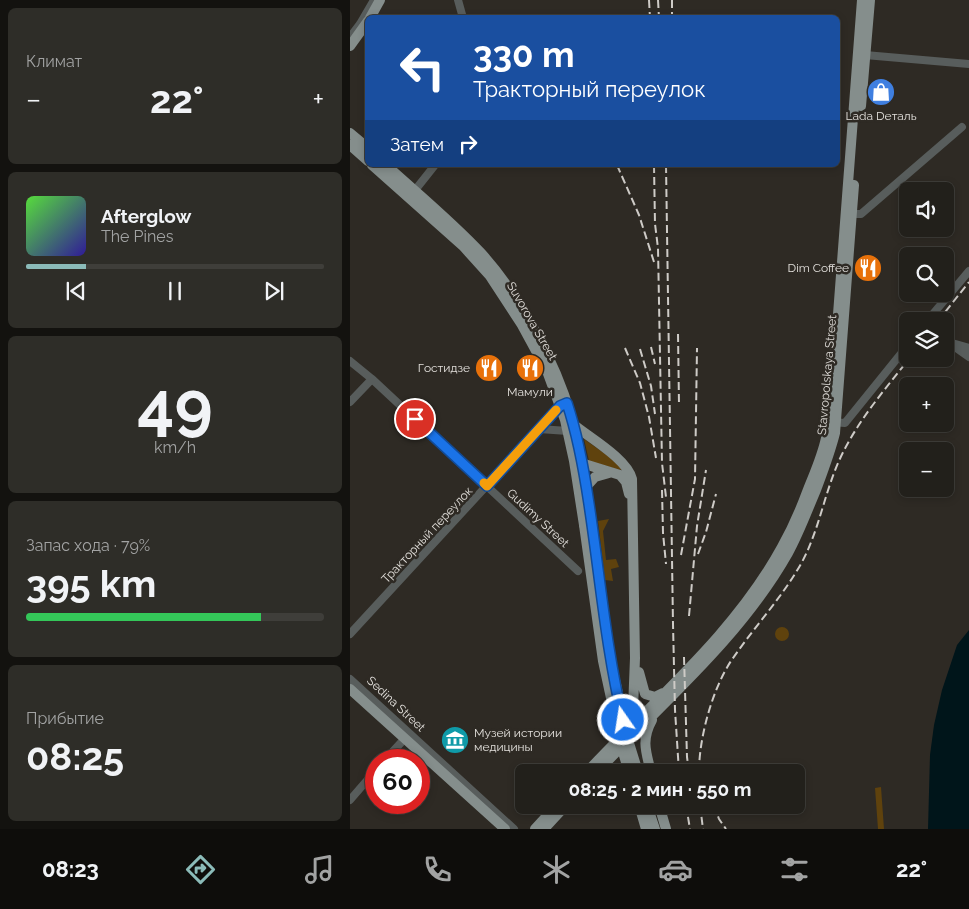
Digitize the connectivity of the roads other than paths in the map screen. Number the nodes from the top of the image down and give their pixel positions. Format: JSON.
{"nodes":[{"id":1,"x":374,"y":0,"type":"edge"},
{"id":2,"x":380,"y":0,"type":"edge"},
{"id":3,"x":458,"y":0,"type":"edge"},
{"id":4,"x":862,"y":0,"type":"edge"},
{"id":5,"x":870,"y":0,"type":"edge"},
{"id":6,"x":365,"y":15,"type":"edge"},
{"id":7,"x":365,"y":15,"type":"edge"},
{"id":8,"x":372,"y":15,"type":"edge"},
{"id":9,"x":462,"y":15,"type":"edge"},
{"id":10,"x":365,"y":25,"type":"edge"},
{"id":11,"x":350,"y":37,"type":"edge"},
{"id":12,"x":350,"y":46,"type":"edge"},
{"id":13,"x":865,"y":55,"type":"junction"},
{"id":14,"x":969,"y":64,"type":"edge"},
{"id":15,"x":962,"y":127,"type":"dead end"},
{"id":16,"x":350,"y":132,"type":"edge"},
{"id":17,"x":350,"y":145,"type":"edge"},
{"id":18,"x":365,"y":145,"type":"edge"},
{"id":19,"x":365,"y":158,"type":"edge"},
{"id":20,"x":375,"y":167,"type":"edge"},
{"id":21,"x":388,"y":167,"type":"edge"},
{"id":22,"x":433,"y":167,"type":"edge"},
{"id":23,"x":412,"y":194,"type":"junction"},
{"id":24,"x":849,"y":214,"type":"junction"},
{"id":25,"x":969,"y":271,"type":"edge"},
{"id":26,"x":954,"y":289,"type":"edge"},
{"id":27,"x":943,"y":302,"type":"edge"},
{"id":28,"x":935,"y":312,"type":"edge"},
{"id":29,"x":954,"y":344,"type":"edge"},
{"id":30,"x":954,"y":347,"type":"edge"},
{"id":31,"x":969,"y":348,"type":"edge"},
{"id":32,"x":899,"y":356,"type":"edge"},
{"id":33,"x":969,"y":357,"type":"edge"},
{"id":34,"x":350,"y":361,"type":"edge"},
{"id":35,"x":372,"y":379,"type":"junction"},
{"id":36,"x":350,"y":402,"type":"edge"},
{"id":37,"x":564,"y":404,"type":"junction"},
{"id":38,"x":833,"y":422,"type":"junction"},
{"id":39,"x":571,"y":428,"type":"junction"},
{"id":40,"x":539,"y":429,"type":"junction"},
{"id":41,"x":578,"y":462,"type":"junction"},
{"id":42,"x":610,"y":472,"type":"junction"},
{"id":43,"x":624,"y":472,"type":"junction"},
{"id":44,"x":487,"y":486,"type":"junction"},
{"id":45,"x":586,"y":487,"type":"junction"},
{"id":46,"x":588,"y":524,"type":"junction"},
{"id":47,"x":578,"y":571,"type":"dead end"},
{"id":48,"x":350,"y":634,"type":"edge"},
{"id":49,"x":636,"y":658,"type":"junction"},
{"id":50,"x":350,"y":679,"type":"edge"},
{"id":51,"x":350,"y":689,"type":"edge"},
{"id":52,"x":668,"y":689,"type":"junction"},
{"id":53,"x":661,"y":707,"type":"junction"},
{"id":54,"x":630,"y":727,"type":"junction"},
{"id":55,"x":407,"y":736,"type":"junction"},
{"id":56,"x":395,"y":749,"type":"edge"},
{"id":57,"x":595,"y":764,"type":"edge"},
{"id":58,"x":605,"y":764,"type":"edge"},
{"id":59,"x":627,"y":764,"type":"edge"},
{"id":60,"x":636,"y":764,"type":"edge"},
{"id":61,"x":649,"y":764,"type":"edge"},
{"id":62,"x":365,"y":783,"type":"edge"},
{"id":63,"x":350,"y":800,"type":"edge"},
{"id":64,"x":554,"y":814,"type":"edge"},
{"id":65,"x":560,"y":814,"type":"edge"},
{"id":66,"x":642,"y":814,"type":"edge"},
{"id":67,"x":650,"y":814,"type":"edge"},
{"id":68,"x":662,"y":814,"type":"edge"},
{"id":69,"x":538,"y":828,"type":"edge"},
{"id":70,"x":505,"y":829,"type":"edge"},
{"id":71,"x":514,"y":829,"type":"edge"},
{"id":72,"x":556,"y":829,"type":"edge"},
{"id":73,"x":646,"y":829,"type":"edge"},
{"id":74,"x":654,"y":829,"type":"edge"},
{"id":75,"x":666,"y":829,"type":"edge"}],
"edges":[{"from":1,"to":6,"type":"street"},
{"from":2,"to":8,"type":"main road"},
{"from":3,"to":9,"type":"street"},
{"from":4,"to":24,"type":"main road","name":"Stavropolskaya Street"},
{"from":5,"to":13,"type":"main road","name":"Stavropolskaya Street"},
{"from":7,"to":11,"type":"street"},
{"from":10,"to":12,"type":"main road"},
{"from":13,"to":14,"type":"street"},
{"from":13,"to":24,"type":"main road","name":"Stavropolskaya Street"},
{"from":15,"to":24,"type":"street"},
{"from":16,"to":18,"type":"main road"},
{"from":17,"to":19,"type":"main road"},
{"from":20,"to":23,"type":"main road","name":"Suvorova Street"},
{"from":21,"to":23,"type":"main road","name":"Suvorova Street"},
{"from":22,"to":23,"type":"street"},
{"from":23,"to":37,"type":"main road","name":"Suvorova Street"},
{"from":24,"to":38,"type":"main road","name":"Stavropolskaya Street"},
{"from":25,"to":26,"type":"street"},
{"from":27,"to":28,"type":"street"},
{"from":29,"to":31,"type":"street"},
{"from":30,"to":33,"type":"street"},
{"from":32,"to":38,"type":"street"},
{"from":34,"to":35,"type":"street","name":"Gudimy Street"},
{"from":35,"to":36,"type":"street"},
{"from":35,"to":44,"type":"street","name":"Gudimy Street"},
{"from":37,"to":39,"type":"main road","name":"Suvorova Street"},
{"from":37,"to":40,"type":"street","name":"Тракторный переулок"},
{"from":38,"to":52,"type":"main road","name":"Stavropolskaya Street"},
{"from":38,"to":53,"type":"main road","name":"Stavropolskaya Street"},
{"from":39,"to":40,"type":"street"},
{"from":39,"to":41,"type":"main road","name":"Suvorova Street"},
{"from":39,"to":43,"type":"main road"},
{"from":40,"to":44,"type":"street","name":"Тракторный переулок"},
{"from":41,"to":42,"type":"main road"},
{"from":41,"to":45,"type":"main road","name":"Suvorova Street"},
{"from":41,"to":46,"type":"main road","name":"Suvorova Street"},
{"from":42,"to":43,"type":"main road"},
{"from":42,"to":45,"type":"main road"},
{"from":43,"to":49,"type":"main road"},
{"from":44,"to":47,"type":"street","name":"Gudimy Street"},
{"from":44,"to":48,"type":"street","name":"Тракторный переулок"},
{"from":45,"to":46,"type":"main road","name":"Suvorova Street"},
{"from":46,"to":59,"type":"main road","name":"Suvorova Street","bridge":true},
{"from":46,"to":60,"type":"main road","name":"Suvorova Street","bridge":true},
{"from":49,"to":52,"type":"main road"},
{"from":49,"to":54,"type":"main road"},
{"from":50,"to":55,"type":"street","name":"Sedina Street"},
{"from":51,"to":55,"type":"main road","name":"Sedina Street"},
{"from":52,"to":54,"type":"main road","name":"Stavropolskaya Street"},
{"from":53,"to":58,"type":"main road","name":"Stavropolskaya Street"},
{"from":53,"to":61,"type":"main road"},
{"from":54,"to":57,"type":"main road","name":"Stavropolskaya Street"},
{"from":55,"to":56,"type":"street"},
{"from":55,"to":70,"type":"main road","name":"Sedina Street"},
{"from":55,"to":71,"type":"street","name":"Sedina Street"},
{"from":62,"to":63,"type":"street"},
{"from":64,"to":69,"type":"main road"},
{"from":65,"to":72,"type":"main road"},
{"from":66,"to":73,"type":"main road"},
{"from":67,"to":74,"type":"main road"},
{"from":68,"to":75,"type":"main road"}]}
